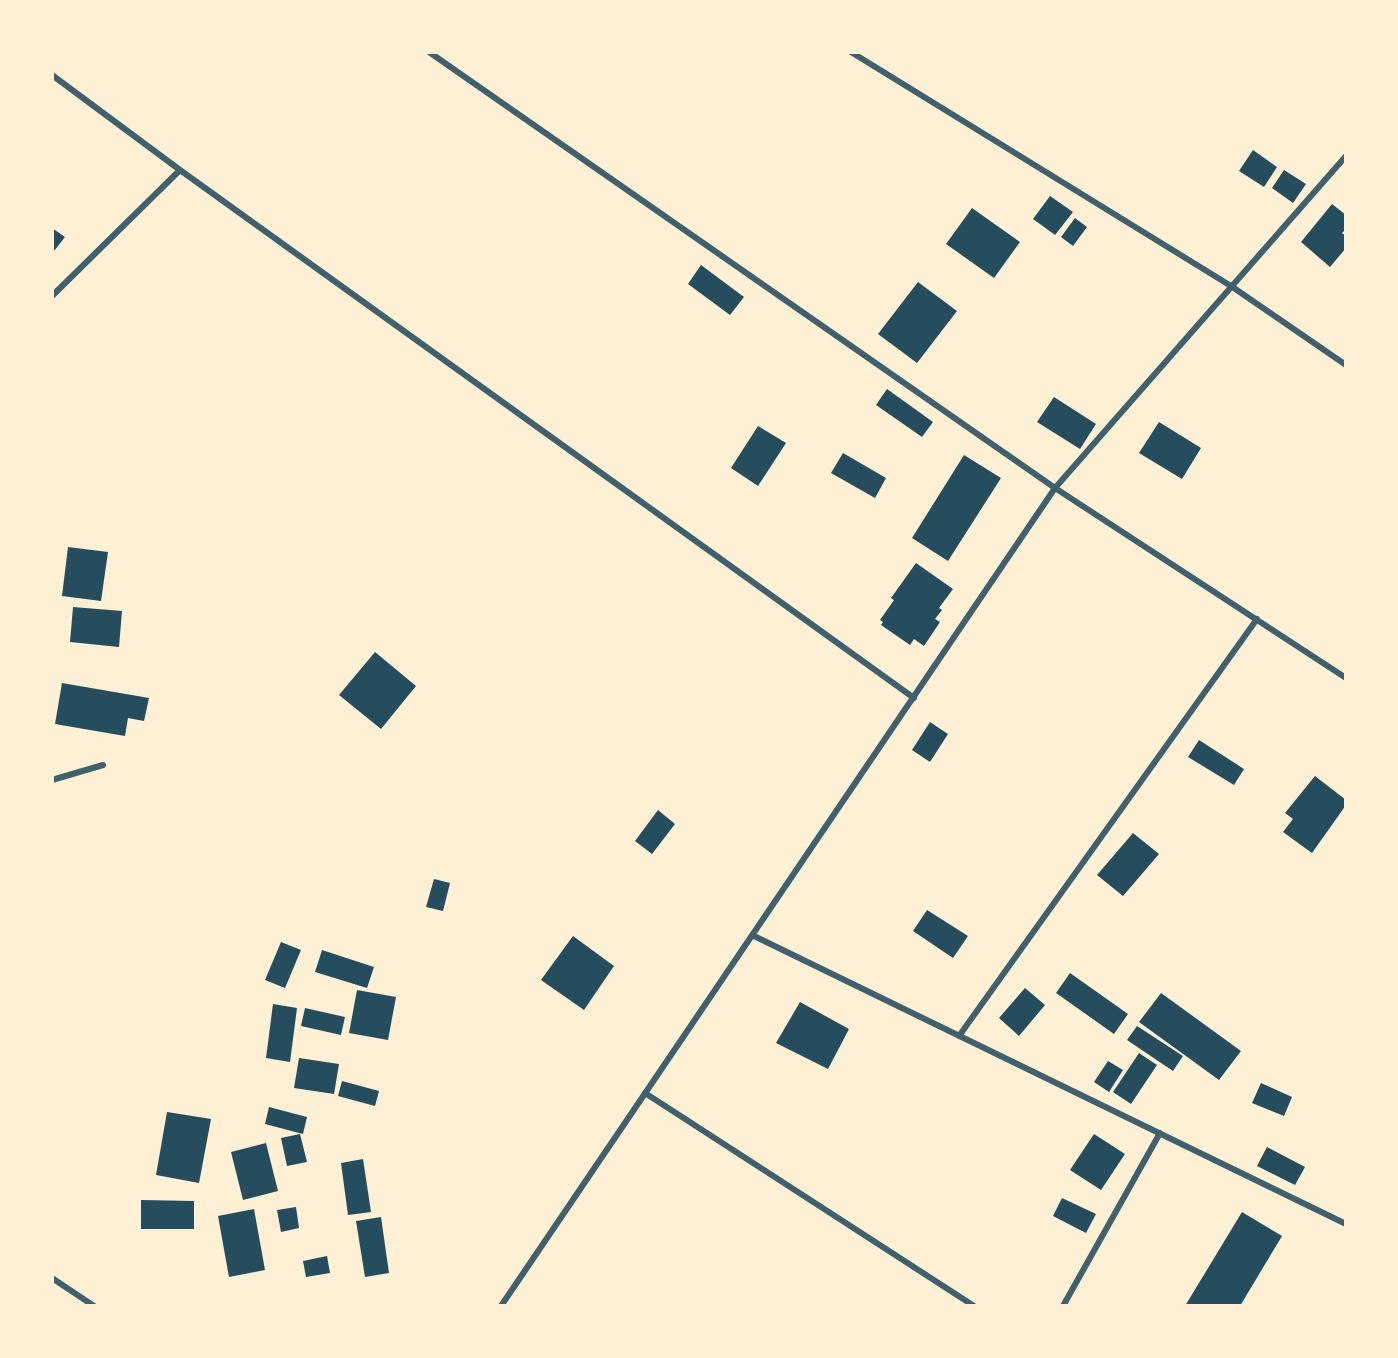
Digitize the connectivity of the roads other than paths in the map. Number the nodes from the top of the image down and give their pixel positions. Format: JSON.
{"nodes":[{"id":1,"x":429,"y":52,"type":"edge"},
{"id":2,"x":851,"y":52,"type":"edge"},
{"id":3,"x":52,"y":75,"type":"edge"},
{"id":4,"x":1346,"y":156,"type":"edge"},
{"id":5,"x":180,"y":170,"type":"junction"},
{"id":6,"x":1231,"y":286,"type":"junction"},
{"id":7,"x":52,"y":296,"type":"edge"},
{"id":8,"x":1346,"y":365,"type":"edge"},
{"id":9,"x":1055,"y":488,"type":"junction"},
{"id":10,"x":1257,"y":620,"type":"junction"},
{"id":11,"x":1346,"y":678,"type":"edge"},
{"id":12,"x":914,"y":698,"type":"junction"},
{"id":13,"x":103,"y":765,"type":"dead end"},
{"id":14,"x":52,"y":780,"type":"edge"},
{"id":15,"x":752,"y":935,"type":"junction"},
{"id":16,"x":959,"y":1036,"type":"junction"},
{"id":17,"x":645,"y":1093,"type":"junction"},
{"id":18,"x":1160,"y":1133,"type":"junction"},
{"id":19,"x":1346,"y":1224,"type":"edge"},
{"id":20,"x":52,"y":1278,"type":"edge"},
{"id":21,"x":94,"y":1305,"type":"edge"},
{"id":22,"x":501,"y":1305,"type":"edge"},
{"id":23,"x":974,"y":1305,"type":"edge"},
{"id":24,"x":1063,"y":1305,"type":"edge"}],
"edges":[{"from":1,"to":9,"type":"street"},
{"from":2,"to":6,"type":"street"},
{"from":3,"to":5,"type":"street"},
{"from":4,"to":6,"type":"street"},
{"from":5,"to":7,"type":"street"},
{"from":5,"to":12,"type":"street"},
{"from":6,"to":8,"type":"street"},
{"from":6,"to":9,"type":"street"},
{"from":9,"to":10,"type":"street"},
{"from":9,"to":12,"type":"street"},
{"from":10,"to":11,"type":"street"},
{"from":10,"to":16,"type":"street"},
{"from":12,"to":15,"type":"street"},
{"from":13,"to":14,"type":"street"},
{"from":15,"to":16,"type":"street"},
{"from":15,"to":17,"type":"street"},
{"from":16,"to":18,"type":"street"},
{"from":17,"to":22,"type":"street"},
{"from":17,"to":23,"type":"street"},
{"from":18,"to":19,"type":"street"},
{"from":18,"to":24,"type":"street"},
{"from":20,"to":21,"type":"street"}]}
